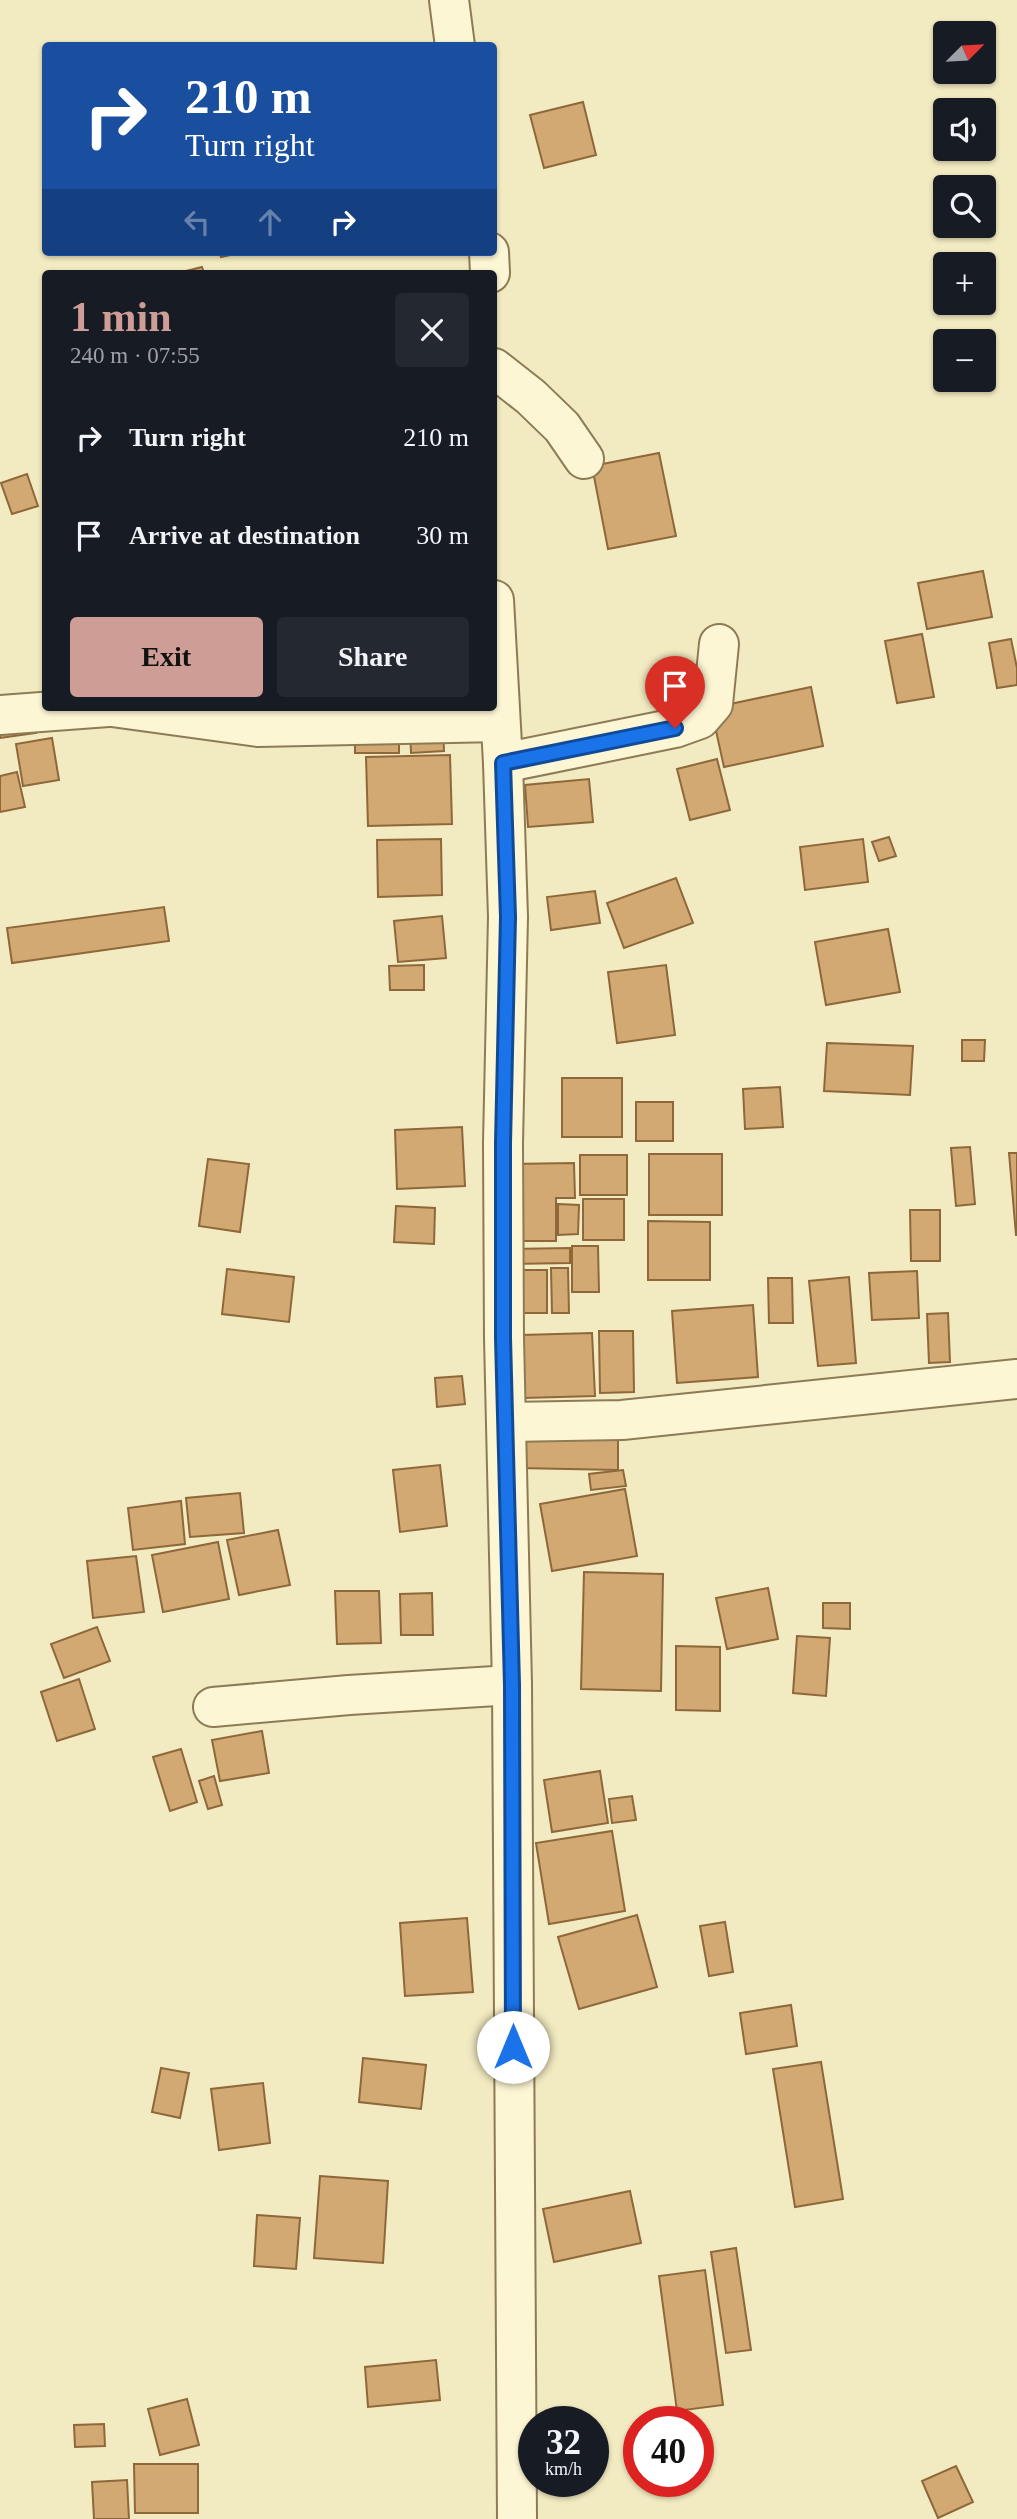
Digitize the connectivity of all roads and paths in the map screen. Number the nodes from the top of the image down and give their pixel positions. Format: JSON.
{"nodes":[{"id":1,"x":449,"y":0,"type":"edge"},
{"id":2,"x":454,"y":42,"type":"edge"},
{"id":3,"x":497,"y":370,"type":"edge"},
{"id":4,"x":584,"y":459,"type":"dead end"},
{"id":5,"x":719,"y":644,"type":"dead end"},
{"id":6,"x":497,"y":661,"type":"edge"},
{"id":7,"x":55,"y":711,"type":"edge"},
{"id":8,"x":140,"y":711,"type":"edge"},
{"id":9,"x":0,"y":715,"type":"edge"},
{"id":10,"x":500,"y":722,"type":"junction"},
{"id":11,"x":503,"y":763,"type":"junction"},
{"id":12,"x":1017,"y":1379,"type":"edge"},
{"id":13,"x":506,"y":1422,"type":"junction"},
{"id":14,"x":512,"y":1685,"type":"junction"},
{"id":15,"x":213,"y":1707,"type":"dead end"},
{"id":16,"x":517,"y":2519,"type":"edge"}],
"edges":[{"from":1,"to":2,"type":"street"},
{"from":3,"to":4,"type":"street"},
{"from":5,"to":11,"type":"street"},
{"from":6,"to":10,"type":"street"},
{"from":7,"to":9,"type":"street"},
{"from":8,"to":10,"type":"street"},
{"from":10,"to":11,"type":"street"},
{"from":11,"to":13,"type":"street"},
{"from":12,"to":13,"type":"street"},
{"from":13,"to":14,"type":"street"},
{"from":14,"to":15,"type":"street"},
{"from":14,"to":16,"type":"street"}]}
